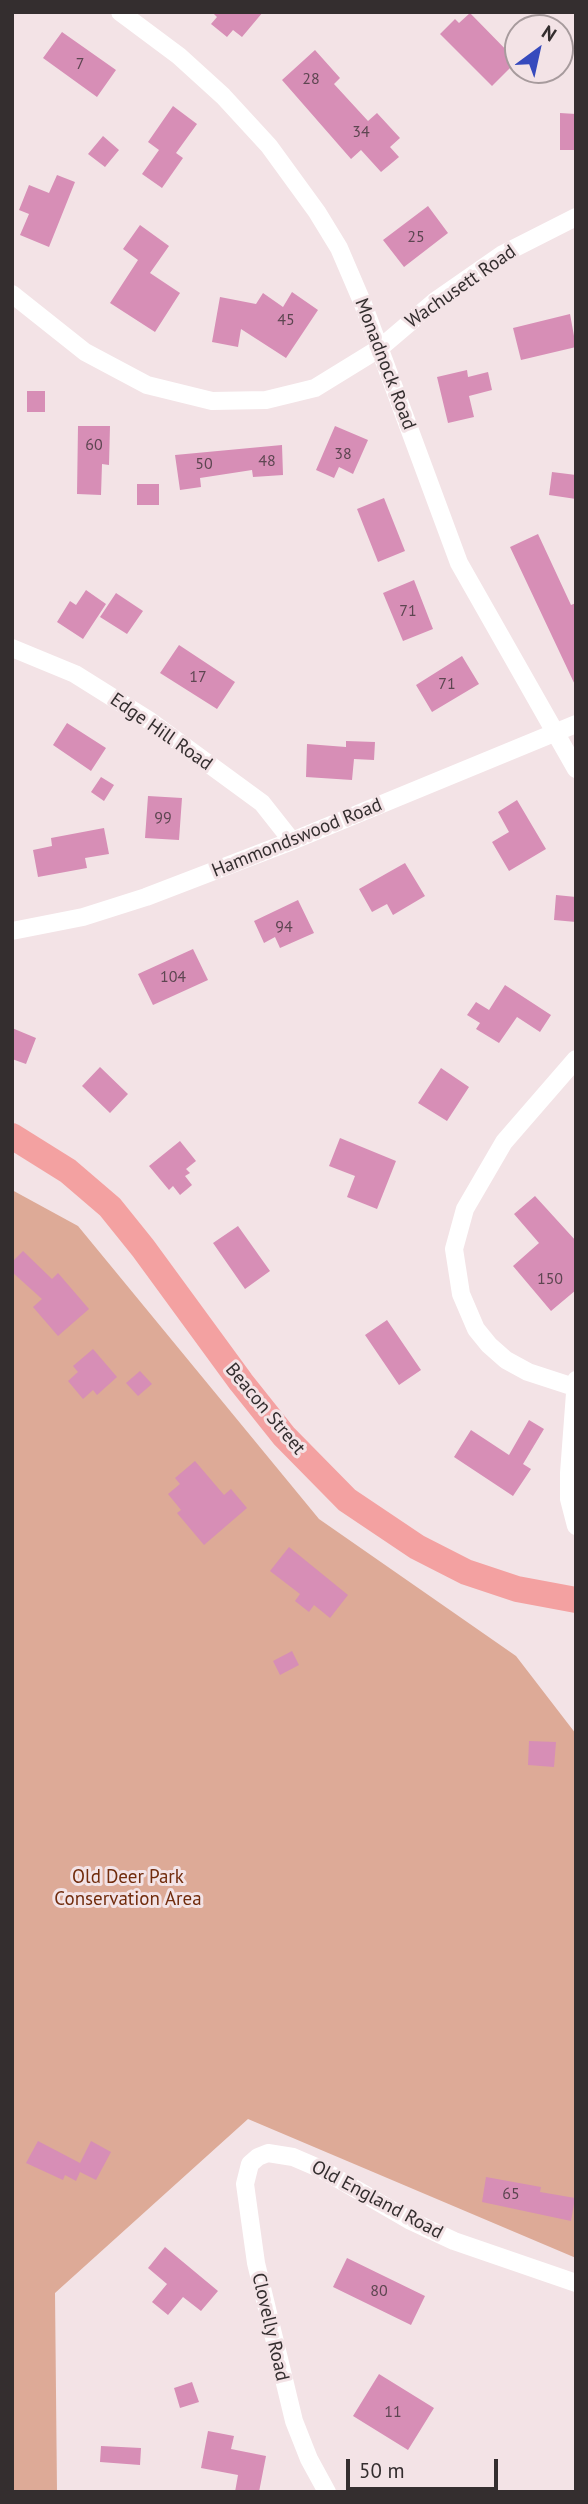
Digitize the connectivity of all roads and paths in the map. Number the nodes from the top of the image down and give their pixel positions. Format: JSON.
{"nodes":[{"id":1,"x":120,"y":12,"type":"edge"},
{"id":2,"x":576,"y":217,"type":"edge"},
{"id":3,"x":12,"y":294,"type":"edge"},
{"id":4,"x":380,"y":348,"type":"junction"},
{"id":5,"x":12,"y":648,"type":"edge"},
{"id":6,"x":576,"y":724,"type":"edge"},
{"id":7,"x":557,"y":733,"type":"junction"},
{"id":8,"x":576,"y":769,"type":"edge"},
{"id":9,"x":292,"y":841,"type":"junction"},
{"id":10,"x":12,"y":931,"type":"edge"},
{"id":11,"x":576,"y":1059,"type":"edge"},
{"id":12,"x":12,"y":1136,"type":"edge"},
{"id":13,"x":575,"y":1384,"type":"edge"},
{"id":14,"x":576,"y":1526,"type":"edge"},
{"id":15,"x":576,"y":1600,"type":"edge"},
{"id":16,"x":258,"y":2157,"type":"joint"},
{"id":17,"x":576,"y":2283,"type":"edge"},
{"id":18,"x":327,"y":2492,"type":"edge"}],
"edges":[{"from":1,"to":4,"type":"street","name":"Monadnock Road"},
{"from":2,"to":4,"type":"street","name":"Wachusett Road"},
{"from":3,"to":4,"type":"street","name":"Wachusett Road"},
{"from":4,"to":7,"type":"street","name":"Monadnock Road"},
{"from":5,"to":9,"type":"street","name":"Edge Hill Road"},
{"from":6,"to":7,"type":"street","name":"Hammondswood Road"},
{"from":7,"to":8,"type":"street","name":"Monadnock Road"},
{"from":7,"to":9,"type":"street","name":"Hammondswood Road"},
{"from":9,"to":10,"type":"street","name":"Hammondswood Road"},
{"from":11,"to":13,"type":"street"},
{"from":12,"to":15,"type":"main road","name":"Beacon Street"},
{"from":13,"to":14,"type":"street"},
{"from":16,"to":17,"type":"street","name":"Old England Road"},
{"from":16,"to":18,"type":"street","name":"Clovelly Road"}]}
